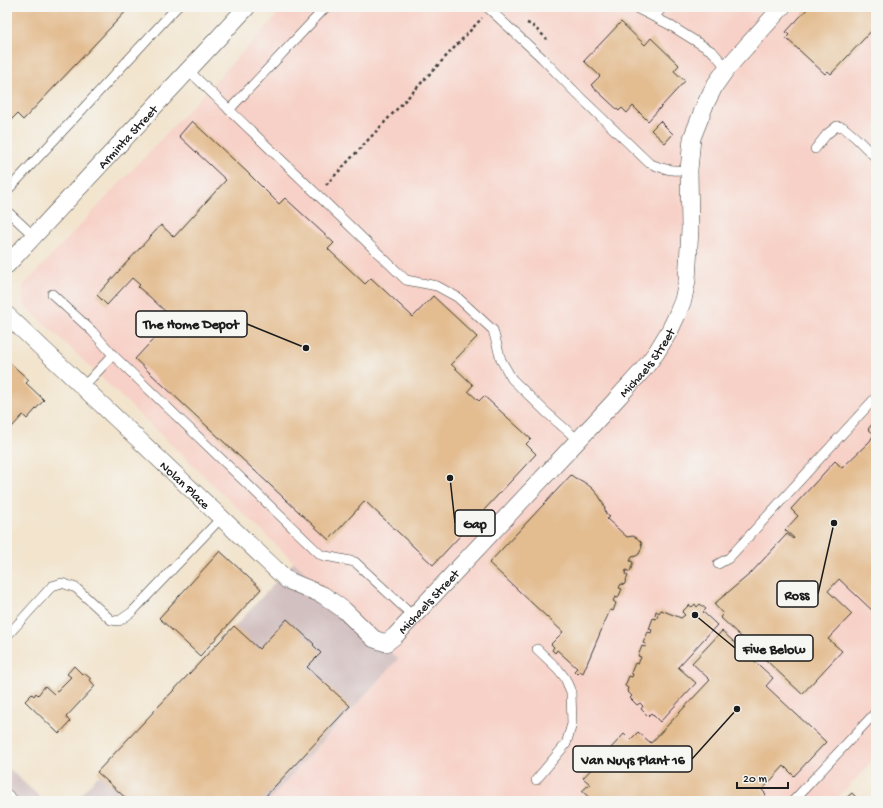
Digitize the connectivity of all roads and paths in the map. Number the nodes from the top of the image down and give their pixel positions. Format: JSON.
{"nodes":[{"id":1,"x":177,"y":7,"type":"edge"},
{"id":2,"x":247,"y":7,"type":"edge"},
{"id":3,"x":326,"y":7,"type":"edge"},
{"id":4,"x":487,"y":7,"type":"edge"},
{"id":5,"x":634,"y":7,"type":"edge"},
{"id":6,"x":663,"y":7,"type":"edge"},
{"id":7,"x":782,"y":7,"type":"edge"},
{"id":8,"x":654,"y":17,"type":"junction"},
{"id":9,"x":482,"y":18,"type":"dead end"},
{"id":10,"x":526,"y":23,"type":"dead end"},
{"id":11,"x":547,"y":39,"type":"dead end"},
{"id":12,"x":727,"y":68,"type":"junction"},
{"id":13,"x":188,"y":70,"type":"junction"},
{"id":14,"x":229,"y":110,"type":"junction"},
{"id":15,"x":815,"y":149,"type":"dead end"},
{"id":16,"x":876,"y":158,"type":"edge"},
{"id":17,"x":689,"y":170,"type":"junction"},
{"id":18,"x":325,"y":185,"type":"dead end"},
{"id":19,"x":7,"y":191,"type":"edge"},
{"id":20,"x":7,"y":212,"type":"edge"},
{"id":21,"x":34,"y":236,"type":"junction"},
{"id":22,"x":7,"y":265,"type":"edge"},
{"id":23,"x":52,"y":294,"type":"dead end"},
{"id":24,"x":7,"y":315,"type":"edge"},
{"id":25,"x":113,"y":355,"type":"junction"},
{"id":26,"x":83,"y":387,"type":"junction"},
{"id":27,"x":876,"y":397,"type":"edge"},
{"id":28,"x":578,"y":440,"type":"junction"},
{"id":29,"x":220,"y":518,"type":"junction"},
{"id":30,"x":718,"y":564,"type":"dead end"},
{"id":31,"x":413,"y":616,"type":"junction"},
{"id":32,"x":7,"y":636,"type":"edge"},
{"id":33,"x":374,"y":639,"type":"joint"},
{"id":34,"x":537,"y":649,"type":"dead end"},
{"id":35,"x":876,"y":712,"type":"edge"},
{"id":36,"x":536,"y":780,"type":"dead end"},
{"id":37,"x":7,"y":794,"type":"edge"},
{"id":38,"x":15,"y":801,"type":"edge"},
{"id":39,"x":793,"y":801,"type":"edge"}],
"edges":[{"from":1,"to":19,"type":"lane"},
{"from":2,"to":13,"type":"street","name":"Arminta Street"},
{"from":3,"to":14,"type":"lane"},
{"from":4,"to":17,"type":"lane"},
{"from":5,"to":8,"type":"lane"},
{"from":6,"to":8,"type":"lane"},
{"from":7,"to":12,"type":"street","name":"Michaels Street"},
{"from":8,"to":12,"type":"lane"},
{"from":9,"to":18,"type":"path"},
{"from":10,"to":11,"type":"path"},
{"from":12,"to":17,"type":"street","name":"Michaels Street"},
{"from":13,"to":14,"type":"lane"},
{"from":13,"to":21,"type":"street","name":"Arminta Street"},
{"from":14,"to":28,"type":"lane"},
{"from":15,"to":16,"type":"lane"},
{"from":17,"to":28,"type":"street","name":"Michaels Street"},
{"from":20,"to":21,"type":"lane"},
{"from":21,"to":22,"type":"street","name":"Arminta Street"},
{"from":23,"to":25,"type":"lane"},
{"from":24,"to":26,"type":"street","name":"Nolan Place"},
{"from":25,"to":26,"type":"lane"},
{"from":25,"to":31,"type":"lane"},
{"from":26,"to":29,"type":"street","name":"Nolan Place"},
{"from":27,"to":30,"type":"lane"},
{"from":28,"to":31,"type":"street","name":"Michaels Street"},
{"from":29,"to":32,"type":"lane"},
{"from":29,"to":33,"type":"street","name":"Nolan Place"},
{"from":31,"to":33,"type":"street","name":"Michaels Street"},
{"from":34,"to":36,"type":"lane"},
{"from":35,"to":39,"type":"lane"},
{"from":37,"to":38,"type":"lane"}]}
